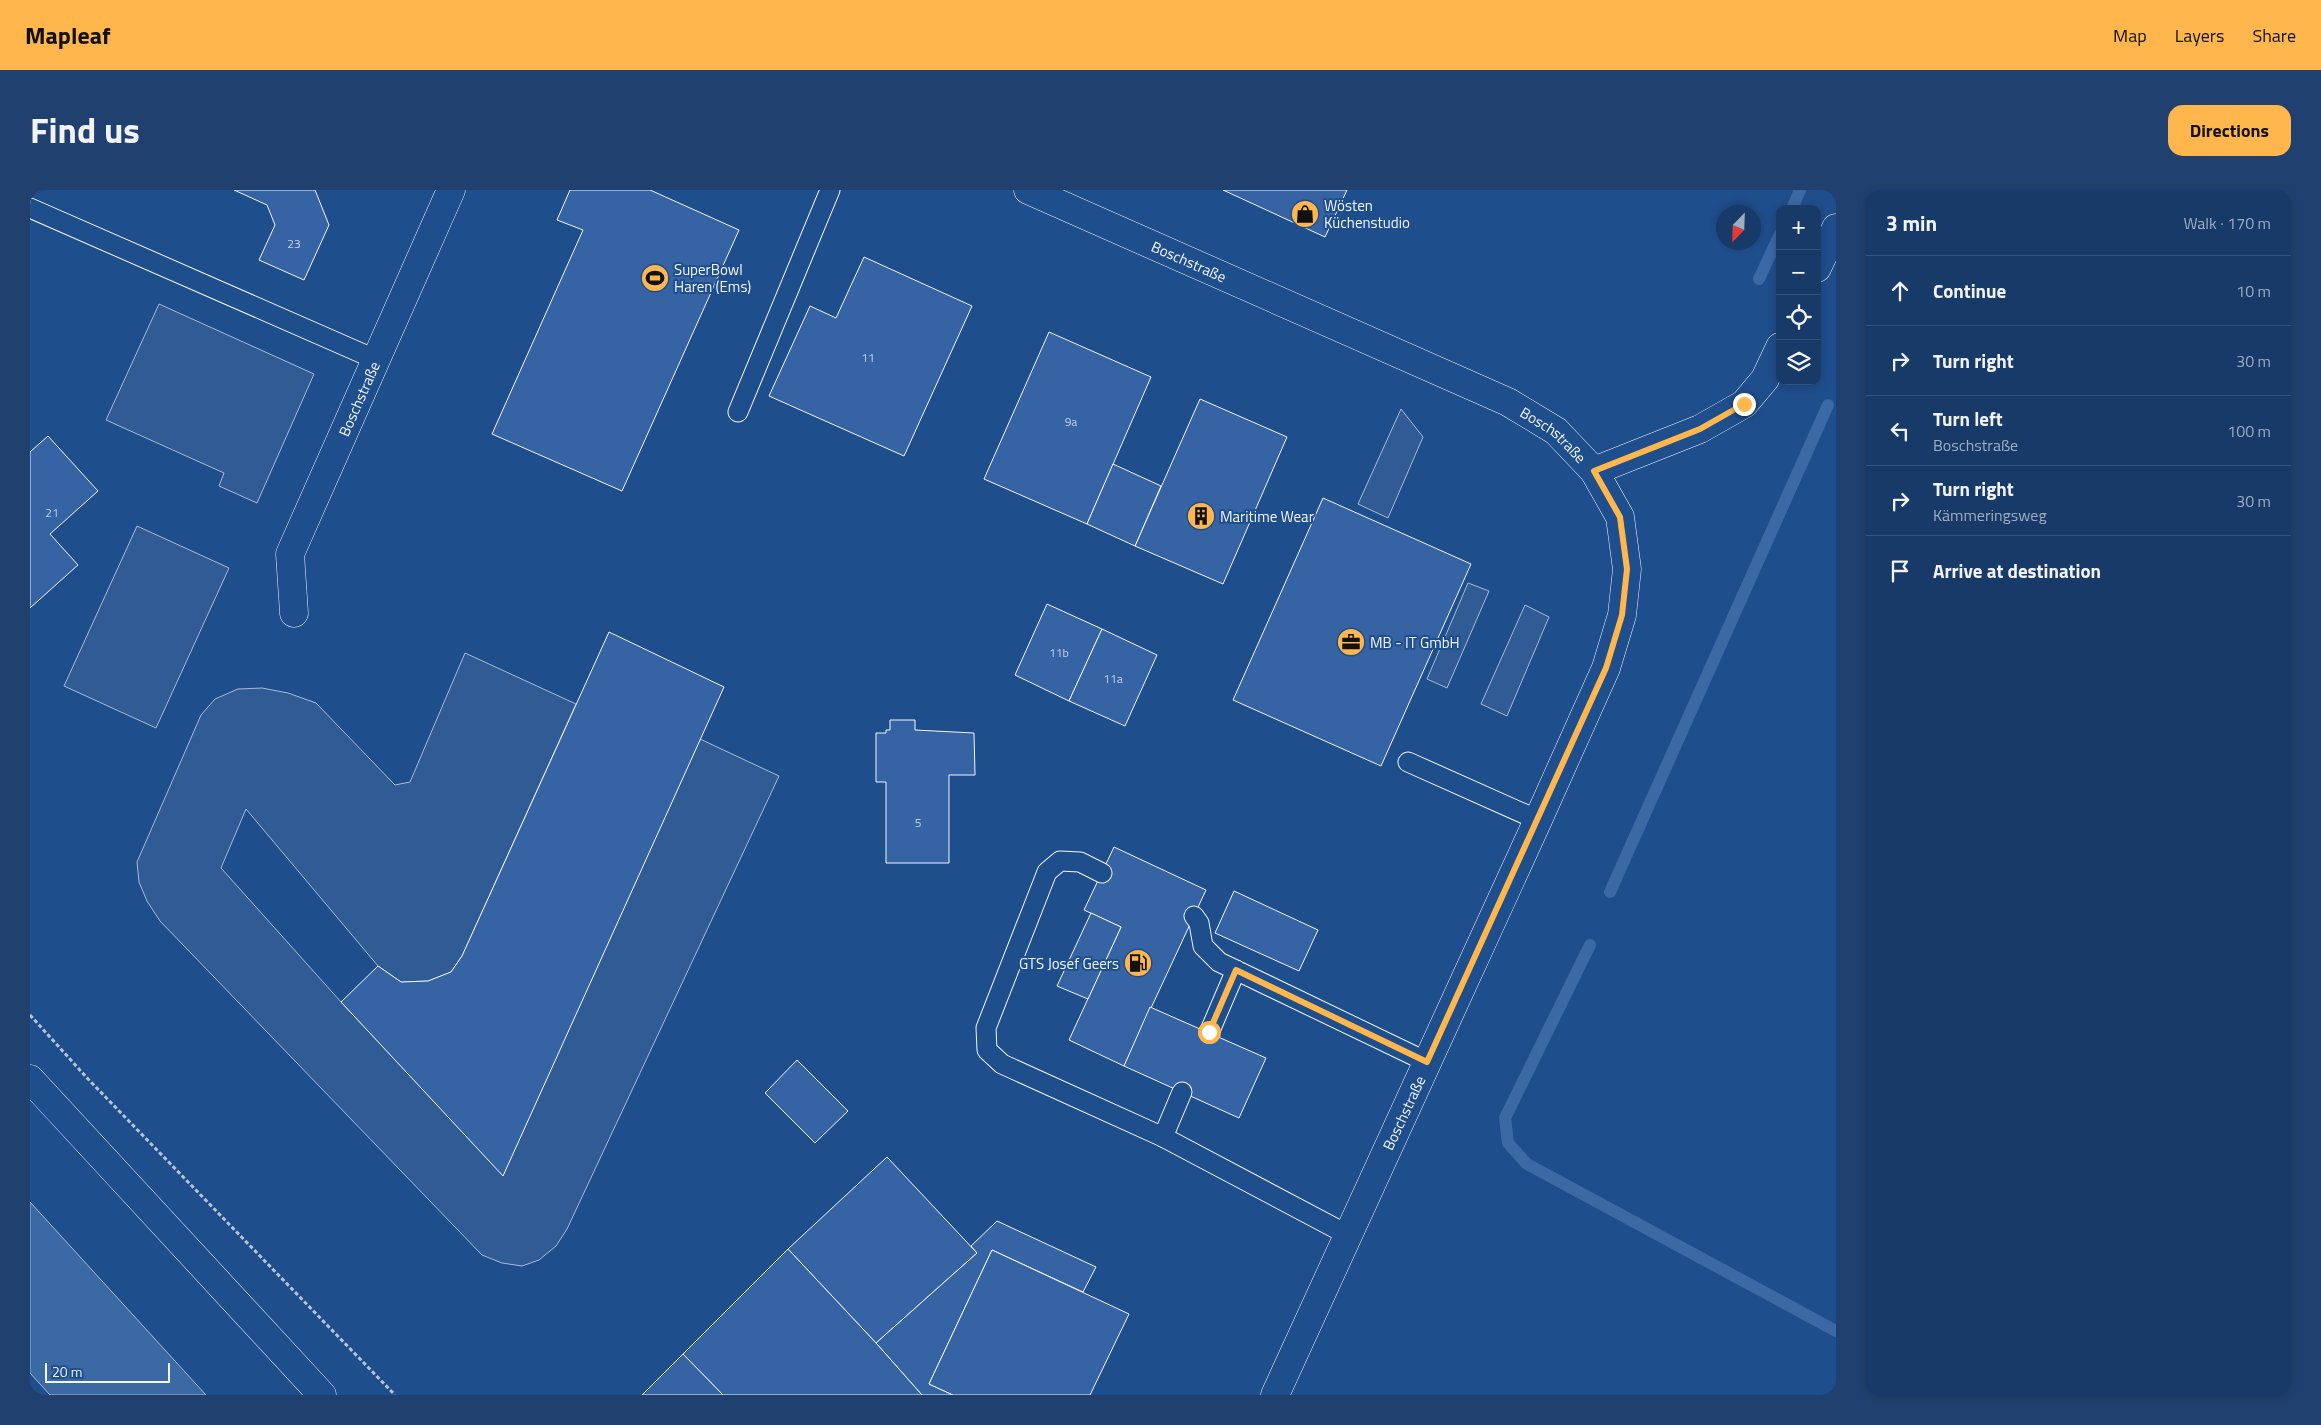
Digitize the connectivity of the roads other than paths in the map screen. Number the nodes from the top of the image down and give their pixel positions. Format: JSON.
{"nodes":[{"id":1,"x":451,"y":190,"type":"edge"},
{"id":2,"x":830,"y":190,"type":"edge"},
{"id":3,"x":1028,"y":190,"type":"edge"},
{"id":4,"x":30,"y":208,"type":"edge"},
{"id":5,"x":1836,"y":228,"type":"edge"},
{"id":6,"x":1821,"y":260,"type":"edge"},
{"id":7,"x":1776,"y":356,"type":"edge"},
{"id":8,"x":377,"y":360,"type":"junction"},
{"id":9,"x":738,"y":412,"type":"dead end"},
{"id":10,"x":1594,"y":471,"type":"junction"},
{"id":11,"x":294,"y":613,"type":"dead end"},
{"id":12,"x":1408,"y":762,"type":"dead end"},
{"id":13,"x":1538,"y":820,"type":"junction"},
{"id":14,"x":1102,"y":873,"type":"dead end"},
{"id":15,"x":1194,"y":916,"type":"dead end"},
{"id":16,"x":1236,"y":970,"type":"junction"},
{"id":17,"x":1209,"y":1032,"type":"dead end"},
{"id":18,"x":1427,"y":1062,"type":"junction"},
{"id":19,"x":30,"y":1078,"type":"edge"},
{"id":20,"x":1182,"y":1092,"type":"dead end"},
{"id":21,"x":1163,"y":1137,"type":"junction"},
{"id":22,"x":1348,"y":1235,"type":"junction"},
{"id":23,"x":322,"y":1395,"type":"edge"},
{"id":24,"x":1275,"y":1395,"type":"edge"}],
"edges":[{"from":1,"to":8,"type":"street","name":"Boschstraße"},
{"from":2,"to":9,"type":"lane"},
{"from":3,"to":10,"type":"street","name":"Boschstraße"},
{"from":4,"to":8,"type":"lane"},
{"from":5,"to":6,"type":"street"},
{"from":7,"to":10,"type":"street"},
{"from":8,"to":11,"type":"street","name":"Boschstraße"},
{"from":10,"to":13,"type":"street","name":"Boschstraße"},
{"from":12,"to":13,"type":"lane"},
{"from":13,"to":18,"type":"street","name":"Boschstraße"},
{"from":14,"to":21,"type":"lane"},
{"from":15,"to":16,"type":"lane"},
{"from":16,"to":17,"type":"lane"},
{"from":16,"to":18,"type":"lane"},
{"from":18,"to":22,"type":"street","name":"Boschstraße"},
{"from":19,"to":23,"type":"street"},
{"from":20,"to":21,"type":"lane"},
{"from":21,"to":22,"type":"lane"},
{"from":22,"to":24,"type":"street","name":"Boschstraße"}]}
